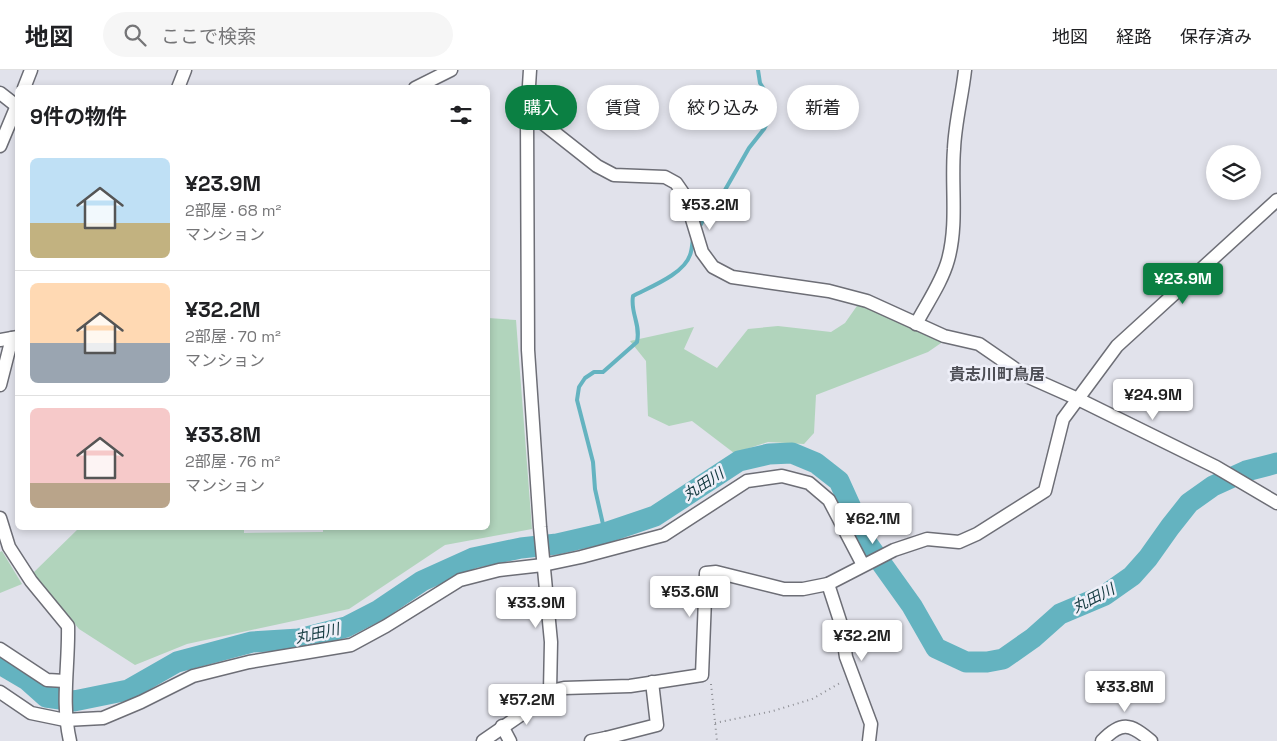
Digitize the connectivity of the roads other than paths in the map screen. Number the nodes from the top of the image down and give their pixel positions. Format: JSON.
{"nodes":[{"id":1,"x":30,"y":70,"type":"edge"},
{"id":2,"x":185,"y":70,"type":"edge"},
{"id":3,"x":451,"y":70,"type":"edge"},
{"id":4,"x":530,"y":70,"type":"edge"},
{"id":5,"x":965,"y":70,"type":"edge"},
{"id":6,"x":25,"y":85,"type":"edge"},
{"id":7,"x":179,"y":85,"type":"edge"},
{"id":8,"x":421,"y":85,"type":"edge"},
{"id":9,"x":529,"y":85,"type":"edge"},
{"id":10,"x":0,"y":93,"type":"edge"},
{"id":11,"x":15,"y":104,"type":"edge"},
{"id":12,"x":15,"y":110,"type":"edge"},
{"id":13,"x":528,"y":130,"type":"edge"},
{"id":14,"x":551,"y":130,"type":"edge"},
{"id":15,"x":0,"y":146,"type":"edge"},
{"id":16,"x":1277,"y":200,"type":"edge"},
{"id":17,"x":916,"y":324,"type":"junction"},
{"id":18,"x":10,"y":338,"type":"edge"},
{"id":19,"x":0,"y":385,"type":"edge"},
{"id":20,"x":1078,"y":399,"type":"junction"},
{"id":21,"x":1277,"y":504,"type":"edge"},
{"id":22,"x":0,"y":518,"type":"edge"},
{"id":23,"x":543,"y":565,"type":"junction"},
{"id":24,"x":863,"y":565,"type":"junction"},
{"id":25,"x":828,"y":584,"type":"junction"},
{"id":26,"x":0,"y":649,"type":"edge"},
{"id":27,"x":65,"y":681,"type":"junction"},
{"id":28,"x":652,"y":682,"type":"junction"},
{"id":29,"x":550,"y":691,"type":"junction"},
{"id":30,"x":0,"y":692,"type":"edge"},
{"id":31,"x":65,"y":720,"type":"junction"},
{"id":32,"x":502,"y":726,"type":"junction"},
{"id":33,"x":606,"y":740,"type":"edge"},
{"id":34,"x":70,"y":741,"type":"edge"},
{"id":35,"x":483,"y":741,"type":"edge"},
{"id":36,"x":510,"y":741,"type":"edge"},
{"id":37,"x":591,"y":741,"type":"edge"},
{"id":38,"x":868,"y":741,"type":"edge"},
{"id":39,"x":1102,"y":741,"type":"edge"},
{"id":40,"x":1151,"y":741,"type":"edge"}],
"edges":[{"from":1,"to":6,"type":"street"},
{"from":2,"to":7,"type":"street"},
{"from":3,"to":8,"type":"street"},
{"from":4,"to":9,"type":"street"},
{"from":5,"to":17,"type":"street"},
{"from":10,"to":11,"type":"street"},
{"from":12,"to":15,"type":"street"},
{"from":13,"to":23,"type":"street"},
{"from":14,"to":17,"type":"street"},
{"from":16,"to":20,"type":"street"},
{"from":17,"to":20,"type":"street"},
{"from":18,"to":19,"type":"street"},
{"from":20,"to":21,"type":"street"},
{"from":20,"to":24,"type":"street"},
{"from":22,"to":27,"type":"street"},
{"from":23,"to":24,"type":"street"},
{"from":23,"to":29,"type":"street"},
{"from":23,"to":31,"type":"street"},
{"from":24,"to":25,"type":"street"},
{"from":25,"to":28,"type":"street"},
{"from":25,"to":38,"type":"street"},
{"from":26,"to":27,"type":"street"},
{"from":27,"to":31,"type":"street"},
{"from":28,"to":29,"type":"street"},
{"from":28,"to":33,"type":"street"},
{"from":29,"to":32,"type":"street"},
{"from":30,"to":31,"type":"street"},
{"from":31,"to":34,"type":"street"},
{"from":32,"to":35,"type":"street"},
{"from":32,"to":36,"type":"street"},
{"from":33,"to":37,"type":"street"},
{"from":39,"to":40,"type":"street"}]}
